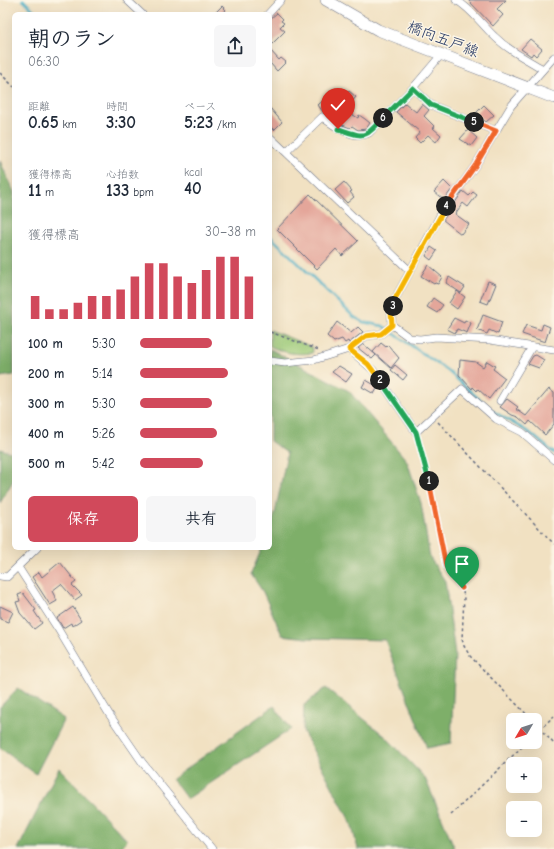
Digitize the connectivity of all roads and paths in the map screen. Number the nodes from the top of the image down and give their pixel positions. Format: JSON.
{"nodes":[{"id":1,"x":127,"y":0,"type":"edge"},
{"id":2,"x":281,"y":0,"type":"edge"},
{"id":3,"x":326,"y":0,"type":"edge"},
{"id":4,"x":456,"y":0,"type":"edge"},
{"id":5,"x":140,"y":12,"type":"edge"},
{"id":6,"x":270,"y":12,"type":"edge"},
{"id":7,"x":441,"y":55,"type":"junction"},
{"id":8,"x":554,"y":57,"type":"edge"},
{"id":9,"x":543,"y":69,"type":"junction"},
{"id":10,"x":0,"y":73,"type":"edge"},
{"id":11,"x":12,"y":85,"type":"edge"},
{"id":12,"x":526,"y":87,"type":"junction"},
{"id":13,"x":413,"y":88,"type":"junction"},
{"id":14,"x":554,"y":98,"type":"edge"},
{"id":15,"x":496,"y":131,"type":"junction"},
{"id":16,"x":272,"y":139,"type":"edge"},
{"id":17,"x":286,"y":152,"type":"junction"},
{"id":18,"x":410,"y":271,"type":"junction"},
{"id":19,"x":392,"y":325,"type":"junction"},
{"id":20,"x":272,"y":333,"type":"edge"},
{"id":21,"x":532,"y":347,"type":"junction"},
{"id":22,"x":349,"y":349,"type":"junction"},
{"id":23,"x":554,"y":350,"type":"edge"},
{"id":24,"x":328,"y":355,"type":"junction"},
{"id":25,"x":272,"y":361,"type":"edge"},
{"id":26,"x":500,"y":401,"type":"dead end"},
{"id":27,"x":433,"y":417,"type":"junction"},
{"id":28,"x":416,"y":432,"type":"junction"},
{"id":29,"x":554,"y":460,"type":"edge"},
{"id":30,"x":554,"y":544,"type":"edge"},
{"id":31,"x":35,"y":550,"type":"edge"},
{"id":32,"x":18,"y":568,"type":"junction"},
{"id":33,"x":0,"y":576,"type":"edge"},
{"id":34,"x":525,"y":713,"type":"edge"},
{"id":35,"x":554,"y":716,"type":"edge"},
{"id":36,"x":542,"y":727,"type":"edge"},
{"id":37,"x":542,"y":731,"type":"edge"},
{"id":38,"x":554,"y":744,"type":"edge"},
{"id":39,"x":520,"y":749,"type":"edge"},
{"id":40,"x":451,"y":815,"type":"dead end"},
{"id":41,"x":212,"y":849,"type":"edge"}],
"edges":[{"from":1,"to":5,"type":"street"},
{"from":2,"to":6,"type":"street"},
{"from":3,"to":7,"type":"main road","name":"橋向五戸線"},
{"from":4,"to":9,"type":"street"},
{"from":7,"to":12,"type":"main road","name":"橋向五戸線"},
{"from":7,"to":13,"type":"street"},
{"from":8,"to":9,"type":"street"},
{"from":9,"to":12,"type":"street"},
{"from":10,"to":11,"type":"path"},
{"from":12,"to":14,"type":"main road","name":"橋向五戸線"},
{"from":12,"to":15,"type":"street"},
{"from":13,"to":15,"type":"street"},
{"from":13,"to":17,"type":"street"},
{"from":15,"to":18,"type":"street"},
{"from":16,"to":17,"type":"street"},
{"from":17,"to":18,"type":"street"},
{"from":18,"to":19,"type":"street"},
{"from":19,"to":21,"type":"street"},
{"from":19,"to":22,"type":"street"},
{"from":20,"to":24,"type":"path"},
{"from":21,"to":23,"type":"street"},
{"from":21,"to":26,"type":"street"},
{"from":22,"to":24,"type":"street"},
{"from":22,"to":28,"type":"street"},
{"from":24,"to":25,"type":"street"},
{"from":27,"to":28,"type":"street"},
{"from":27,"to":29,"type":"street"},
{"from":27,"to":30,"type":"path"},
{"from":28,"to":34,"type":"path"},
{"from":31,"to":32,"type":"street"},
{"from":32,"to":33,"type":"street"},
{"from":32,"to":41,"type":"street"},
{"from":35,"to":36,"type":"path"},
{"from":37,"to":38,"type":"path"},
{"from":39,"to":40,"type":"path"}]}
